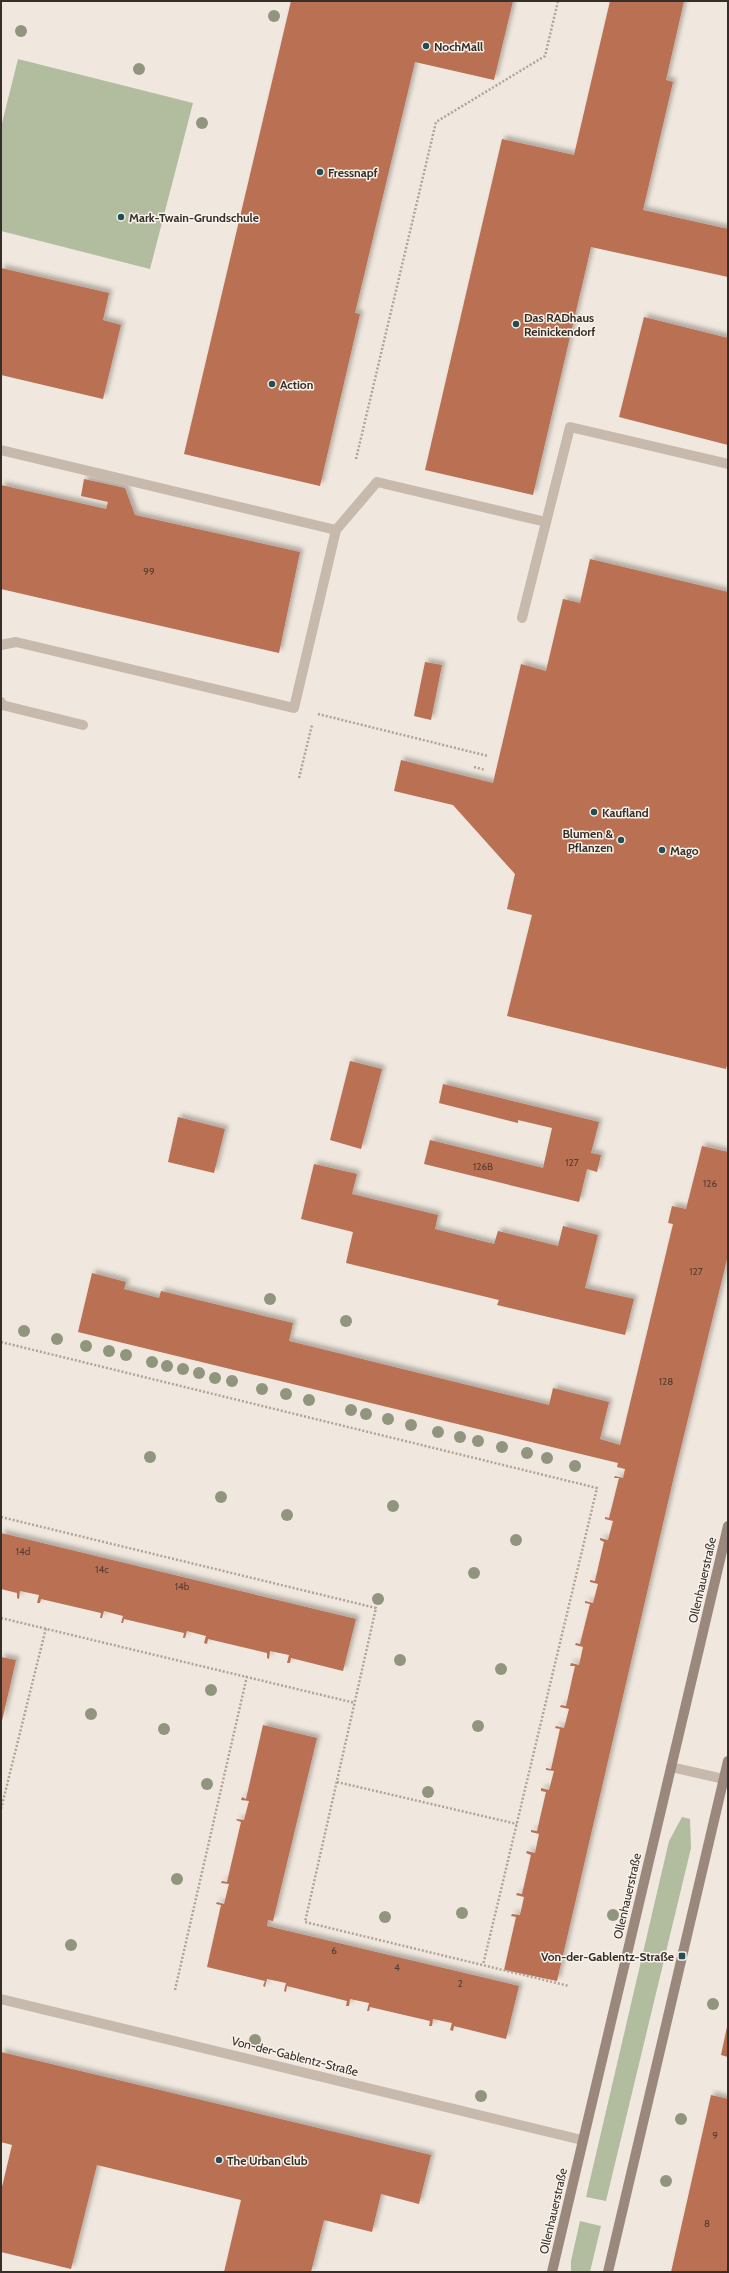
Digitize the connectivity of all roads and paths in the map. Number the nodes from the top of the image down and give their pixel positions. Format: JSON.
{"nodes":[{"id":1,"x":558,"y":1,"type":"edge"},
{"id":2,"x":1,"y":450,"type":"edge"},
{"id":3,"x":356,"y":459,"type":"dead end"},
{"id":4,"x":728,"y":464,"type":"edge"},
{"id":5,"x":546,"y":522,"type":"junction"},
{"id":6,"x":336,"y":530,"type":"junction"},
{"id":7,"x":522,"y":618,"type":"dead end"},
{"id":8,"x":1,"y":645,"type":"edge"},
{"id":9,"x":1,"y":702,"type":"edge"},
{"id":10,"x":294,"y":708,"type":"junction"},
{"id":11,"x":314,"y":713,"type":"junction"},
{"id":12,"x":83,"y":725,"type":"dead end"},
{"id":13,"x":488,"y":756,"type":"dead end"},
{"id":14,"x":474,"y":767,"type":"dead end"},
{"id":15,"x":485,"y":770,"type":"dead end"},
{"id":16,"x":299,"y":778,"type":"dead end"},
{"id":17,"x":1,"y":1342,"type":"edge"},
{"id":18,"x":1,"y":1517,"type":"edge"},
{"id":19,"x":728,"y":1526,"type":"edge"},
{"id":20,"x":1,"y":1618,"type":"edge"},
{"id":21,"x":46,"y":1628,"type":"junction"},
{"id":22,"x":247,"y":1676,"type":"junction"},
{"id":23,"x":355,"y":1703,"type":"junction"},
{"id":24,"x":728,"y":1761,"type":"edge"},
{"id":25,"x":671,"y":1767,"type":"junction"},
{"id":26,"x":726,"y":1780,"type":"edge"},
{"id":27,"x":337,"y":1782,"type":"junction"},
{"id":28,"x":1,"y":1809,"type":"edge"},
{"id":29,"x":517,"y":1824,"type":"junction"},
{"id":30,"x":483,"y":1965,"type":"junction"},
{"id":31,"x":569,"y":1986,"type":"dead end"},
{"id":32,"x":174,"y":1990,"type":"dead end"},
{"id":33,"x":1,"y":1998,"type":"edge"},
{"id":34,"x":582,"y":2140,"type":"junction"},
{"id":35,"x":552,"y":2272,"type":"edge"},
{"id":36,"x":608,"y":2272,"type":"edge"}],
"edges":[{"from":1,"to":3,"type":"path"},
{"from":2,"to":6,"type":"street"},
{"from":4,"to":5,"type":"street"},
{"from":5,"to":6,"type":"street"},
{"from":5,"to":7,"type":"street"},
{"from":6,"to":10,"type":"street"},
{"from":8,"to":10,"type":"street"},
{"from":9,"to":12,"type":"street"},
{"from":10,"to":11,"type":"path"},
{"from":11,"to":13,"type":"path"},
{"from":11,"to":16,"type":"path"},
{"from":14,"to":15,"type":"path"},
{"from":17,"to":29,"type":"path"},
{"from":18,"to":23,"type":"path"},
{"from":19,"to":25,"type":"main road","name":"Ollenhauerstraße"},
{"from":20,"to":21,"type":"path"},
{"from":21,"to":22,"type":"path"},
{"from":21,"to":28,"type":"path"},
{"from":22,"to":23,"type":"path"},
{"from":22,"to":32,"type":"path"},
{"from":23,"to":27,"type":"path"},
{"from":24,"to":26,"type":"main road"},
{"from":25,"to":26,"type":"street"},
{"from":25,"to":34,"type":"main road","name":"Ollenhauerstraße"},
{"from":26,"to":36,"type":"main road"},
{"from":27,"to":29,"type":"path"},
{"from":27,"to":30,"type":"path"},
{"from":29,"to":30,"type":"path"},
{"from":30,"to":31,"type":"path"},
{"from":33,"to":34,"type":"street","name":"Von-der-Gablentz-Straße"},
{"from":34,"to":35,"type":"main road","name":"Ollenhauerstraße"}]}
